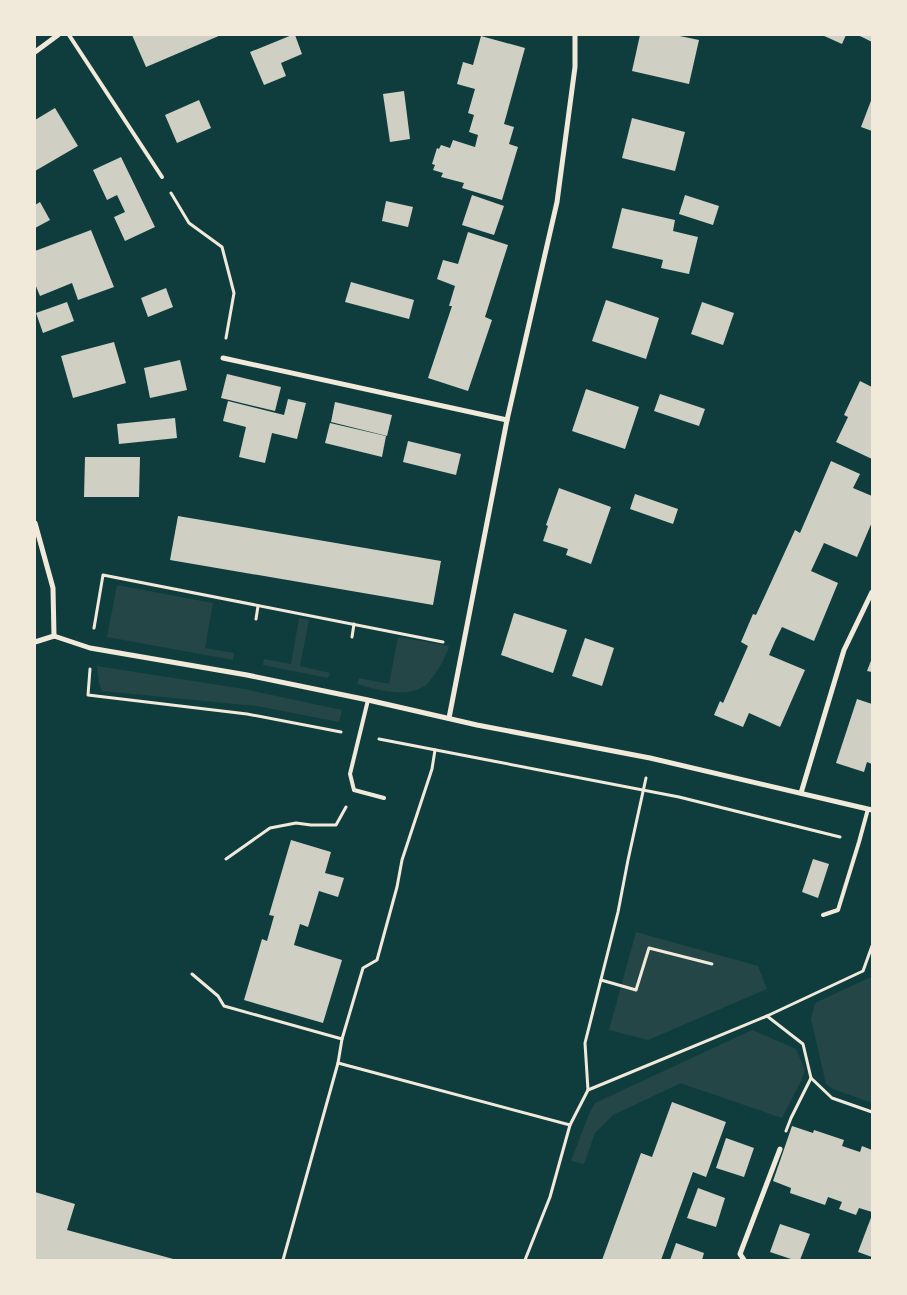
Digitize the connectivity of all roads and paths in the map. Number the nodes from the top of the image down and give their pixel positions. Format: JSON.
{"nodes":[{"id":1,"x":58,"y":35,"type":"edge"},
{"id":2,"x":70,"y":35,"type":"edge"},
{"id":3,"x":575,"y":35,"type":"edge"},
{"id":4,"x":35,"y":52,"type":"edge"},
{"id":5,"x":162,"y":177,"type":"joint"},
{"id":6,"x":223,"y":358,"type":"joint"},
{"id":7,"x":507,"y":420,"type":"junction"},
{"id":8,"x":35,"y":523,"type":"edge"},
{"id":9,"x":872,"y":592,"type":"edge"},
{"id":10,"x":258,"y":606,"type":"junction"},
{"id":11,"x":256,"y":619,"type":"dead end"},
{"id":12,"x":354,"y":624,"type":"junction"},
{"id":13,"x":54,"y":636,"type":"junction"},
{"id":14,"x":352,"y":636,"type":"dead end"},
{"id":15,"x":35,"y":642,"type":"edge"},
{"id":16,"x":463,"y":646,"type":"junction"},
{"id":17,"x":90,"y":648,"type":"junction"},
{"id":18,"x":368,"y":700,"type":"junction"},
{"id":19,"x":449,"y":718,"type":"junction"},
{"id":20,"x":360,"y":736,"type":"junction"},
{"id":21,"x":435,"y":750,"type":"junction"},
{"id":22,"x":650,"y":758,"type":"junction"},
{"id":23,"x":354,"y":790,"type":"junction"},
{"id":24,"x":643,"y":790,"type":"junction"},
{"id":25,"x":800,"y":793,"type":"junction"},
{"id":26,"x":384,"y":798,"type":"dead end"},
{"id":27,"x":870,"y":810,"type":"edge"},
{"id":28,"x":859,"y":842,"type":"junction"},
{"id":29,"x":226,"y":859,"type":"dead end"},
{"id":30,"x":824,"y":915,"type":"dead end"},
{"id":31,"x":872,"y":946,"type":"edge"},
{"id":32,"x":712,"y":964,"type":"dead end"},
{"id":33,"x":192,"y":974,"type":"dead end"},
{"id":34,"x":601,"y":980,"type":"junction"},
{"id":35,"x":767,"y":1016,"type":"junction"},
{"id":36,"x":342,"y":1039,"type":"junction"},
{"id":37,"x":338,"y":1063,"type":"junction"},
{"id":38,"x":811,"y":1078,"type":"junction"},
{"id":39,"x":588,"y":1090,"type":"junction"},
{"id":40,"x":872,"y":1112,"type":"edge"},
{"id":41,"x":570,"y":1125,"type":"junction"},
{"id":42,"x":780,"y":1149,"type":"joint"},
{"id":43,"x":283,"y":1260,"type":"edge"},
{"id":44,"x":525,"y":1260,"type":"edge"},
{"id":45,"x":744,"y":1260,"type":"edge"}],
"edges":[{"from":1,"to":4,"type":"street"},
{"from":2,"to":5,"type":"lane"},
{"from":3,"to":7,"type":"street"},
{"from":5,"to":6,"type":"path"},
{"from":6,"to":7,"type":"street"},
{"from":7,"to":16,"type":"street"},
{"from":8,"to":13,"type":"street"},
{"from":9,"to":25,"type":"street"},
{"from":10,"to":11,"type":"path"},
{"from":10,"to":12,"type":"path"},
{"from":10,"to":17,"type":"path"},
{"from":12,"to":14,"type":"path"},
{"from":12,"to":16,"type":"path"},
{"from":13,"to":15,"type":"street"},
{"from":13,"to":17,"type":"street"},
{"from":16,"to":19,"type":"street"},
{"from":17,"to":18,"type":"street"},
{"from":17,"to":20,"type":"path"},
{"from":18,"to":19,"type":"street"},
{"from":18,"to":20,"type":"lane"},
{"from":19,"to":22,"type":"street"},
{"from":20,"to":21,"type":"path"},
{"from":20,"to":23,"type":"lane"},
{"from":21,"to":24,"type":"path"},
{"from":21,"to":36,"type":"path"},
{"from":22,"to":24,"type":"path"},
{"from":22,"to":25,"type":"street"},
{"from":23,"to":26,"type":"lane"},
{"from":23,"to":29,"type":"path"},
{"from":24,"to":28,"type":"path"},
{"from":24,"to":34,"type":"path"},
{"from":25,"to":27,"type":"street"},
{"from":27,"to":28,"type":"lane"},
{"from":28,"to":30,"type":"lane"},
{"from":31,"to":35,"type":"path"},
{"from":32,"to":34,"type":"path"},
{"from":33,"to":36,"type":"path"},
{"from":34,"to":39,"type":"path"},
{"from":35,"to":38,"type":"path"},
{"from":35,"to":39,"type":"path"},
{"from":36,"to":37,"type":"path"},
{"from":37,"to":41,"type":"path"},
{"from":37,"to":43,"type":"path"},
{"from":38,"to":40,"type":"path"},
{"from":38,"to":42,"type":"path"},
{"from":39,"to":41,"type":"path"},
{"from":41,"to":44,"type":"path"},
{"from":42,"to":45,"type":"street"}]}
